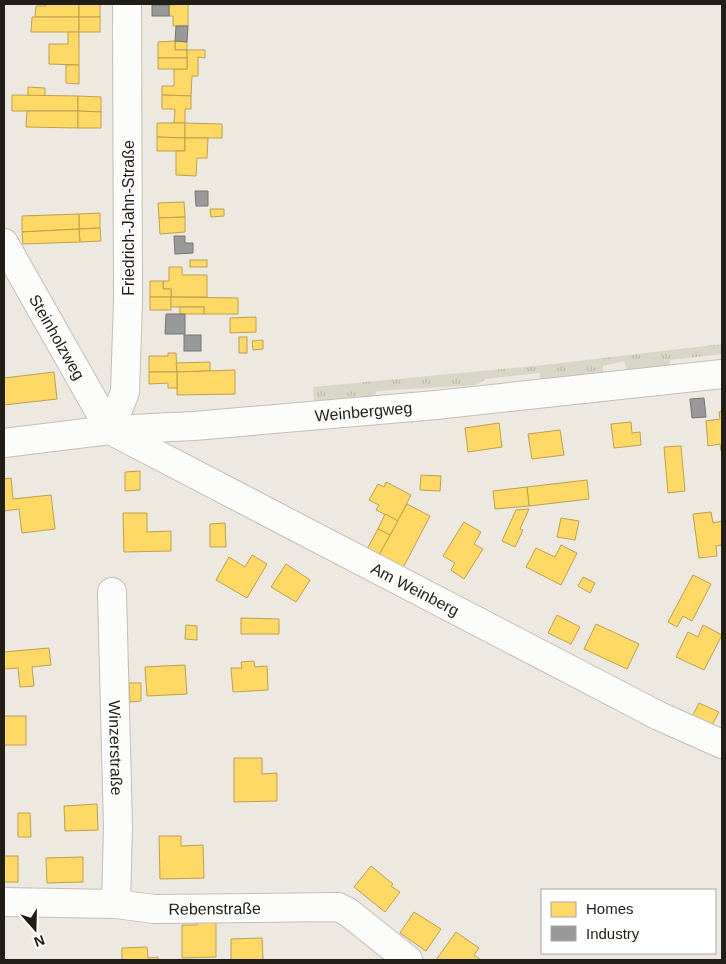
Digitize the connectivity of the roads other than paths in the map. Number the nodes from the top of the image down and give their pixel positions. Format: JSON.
{"nodes":[{"id":1,"x":126,"y":4,"type":"edge"},
{"id":2,"x":4,"y":243,"type":"edge"},
{"id":3,"x":722,"y":374,"type":"edge"},
{"id":4,"x":110,"y":430,"type":"junction"},
{"id":5,"x":4,"y":443,"type":"edge"},
{"id":6,"x":112,"y":592,"type":"dead end"},
{"id":7,"x":722,"y":744,"type":"edge"},
{"id":8,"x":4,"y":902,"type":"edge"},
{"id":9,"x":116,"y":904,"type":"junction"},
{"id":10,"x":408,"y":960,"type":"edge"}],
"edges":[{"from":1,"to":4,"type":"street","name":"Friedrich-Jahn-Straße"},
{"from":2,"to":4,"type":"street","name":"Steinholzweg"},
{"from":3,"to":4,"type":"street","name":"Weinbergweg"},
{"from":4,"to":5,"type":"street","name":"Weinbergweg"},
{"from":4,"to":7,"type":"street","name":"Am Weinberg"},
{"from":6,"to":9,"type":"street","name":"Winzerstraße"},
{"from":8,"to":9,"type":"street","name":"Rebenstraße"},
{"from":9,"to":10,"type":"street","name":"Rebenstraße"}]}
